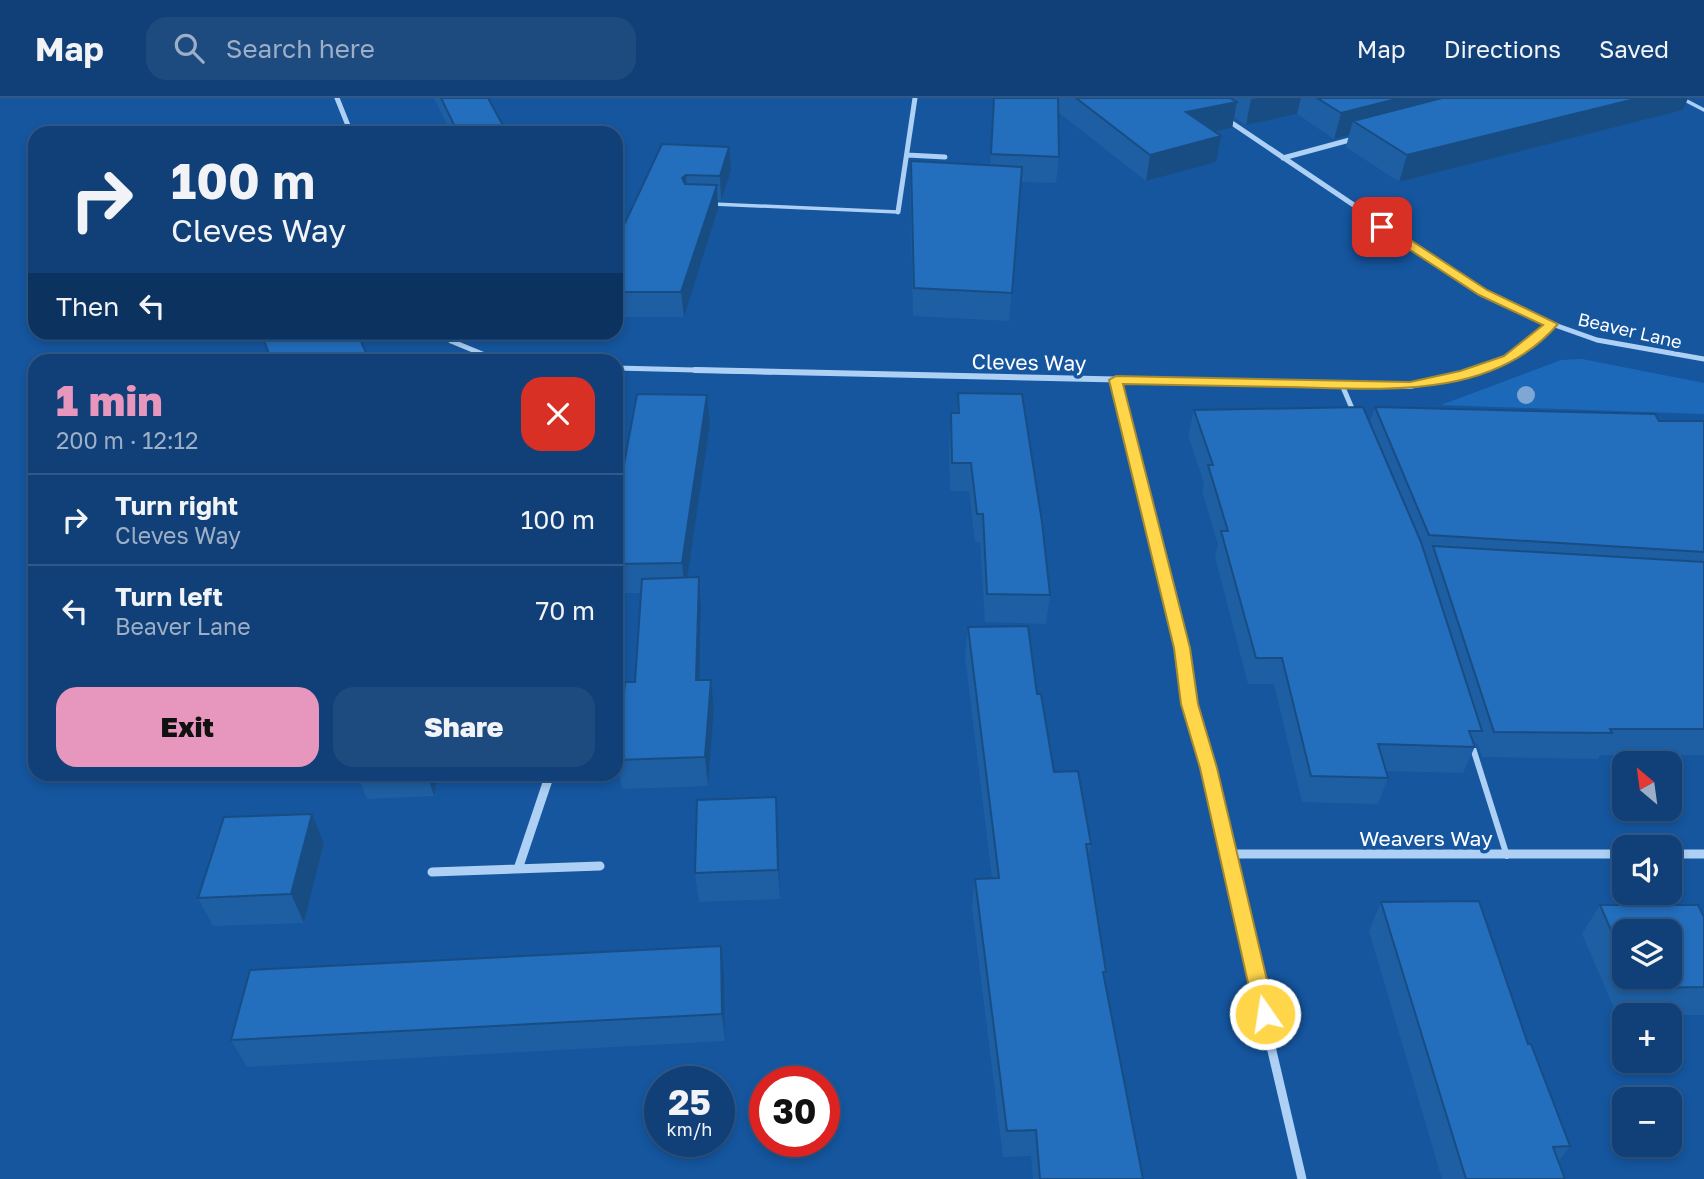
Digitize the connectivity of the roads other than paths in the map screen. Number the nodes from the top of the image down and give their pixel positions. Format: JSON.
{"nodes":[{"id":1,"x":337,"y":98,"type":"edge"},
{"id":2,"x":915,"y":98,"type":"edge"},
{"id":3,"x":1681,"y":98,"type":"edge"},
{"id":4,"x":1704,"y":110,"type":"edge"},
{"id":5,"x":1218,"y":113,"type":"edge"},
{"id":6,"x":348,"y":126,"type":"edge"},
{"id":7,"x":1367,"y":136,"type":"edge"},
{"id":8,"x":907,"y":155,"type":"junction"},
{"id":9,"x":945,"y":156,"type":"dead end"},
{"id":10,"x":1283,"y":158,"type":"junction"},
{"id":11,"x":708,"y":203,"type":"edge"},
{"id":12,"x":898,"y":212,"type":"joint"},
{"id":13,"x":1552,"y":324,"type":"junction"},
{"id":14,"x":450,"y":340,"type":"edge"},
{"id":15,"x":482,"y":354,"type":"edge"},
{"id":16,"x":1704,"y":359,"type":"edge"},
{"id":17,"x":623,"y":368,"type":"edge"},
{"id":18,"x":1116,"y":380,"type":"junction"},
{"id":19,"x":1342,"y":385,"type":"junction"},
{"id":20,"x":1357,"y":418,"type":"edge"},
{"id":21,"x":1470,"y":737,"type":"edge"},
{"id":22,"x":548,"y":781,"type":"edge"},
{"id":23,"x":1228,"y":854,"type":"junction"},
{"id":24,"x":1682,"y":854,"type":"edge"},
{"id":25,"x":1704,"y":854,"type":"edge"},
{"id":26,"x":1612,"y":855,"type":"edge"},
{"id":27,"x":1507,"y":856,"type":"junction"},
{"id":28,"x":600,"y":866,"type":"dead end"},
{"id":29,"x":518,"y":869,"type":"junction"},
{"id":30,"x":432,"y":872,"type":"dead end"},
{"id":31,"x":1302,"y":1179,"type":"edge"}],
"edges":[{"from":1,"to":6,"type":"street"},
{"from":2,"to":8,"type":"street"},
{"from":3,"to":4,"type":"lane"},
{"from":5,"to":10,"type":"street","name":"Beaver Lane"},
{"from":7,"to":10,"type":"street"},
{"from":8,"to":9,"type":"street"},
{"from":8,"to":12,"type":"street"},
{"from":10,"to":13,"type":"street","name":"Beaver Lane"},
{"from":11,"to":12,"type":"lane"},
{"from":13,"to":16,"type":"street","name":"Beaver Lane"},
{"from":13,"to":19,"type":"street","name":"Cleves Way"},
{"from":14,"to":15,"type":"street"},
{"from":17,"to":18,"type":"street","name":"Cleves Way"},
{"from":18,"to":19,"type":"street","name":"Cleves Way"},
{"from":18,"to":23,"type":"street"},
{"from":19,"to":20,"type":"lane"},
{"from":21,"to":27,"type":"lane"},
{"from":22,"to":29,"type":"street"},
{"from":23,"to":27,"type":"street","name":"Weavers Way"},
{"from":23,"to":31,"type":"street"},
{"from":24,"to":25,"type":"street"},
{"from":26,"to":27,"type":"street","name":"Weavers Way"},
{"from":28,"to":29,"type":"street"},
{"from":29,"to":30,"type":"street"}]}
